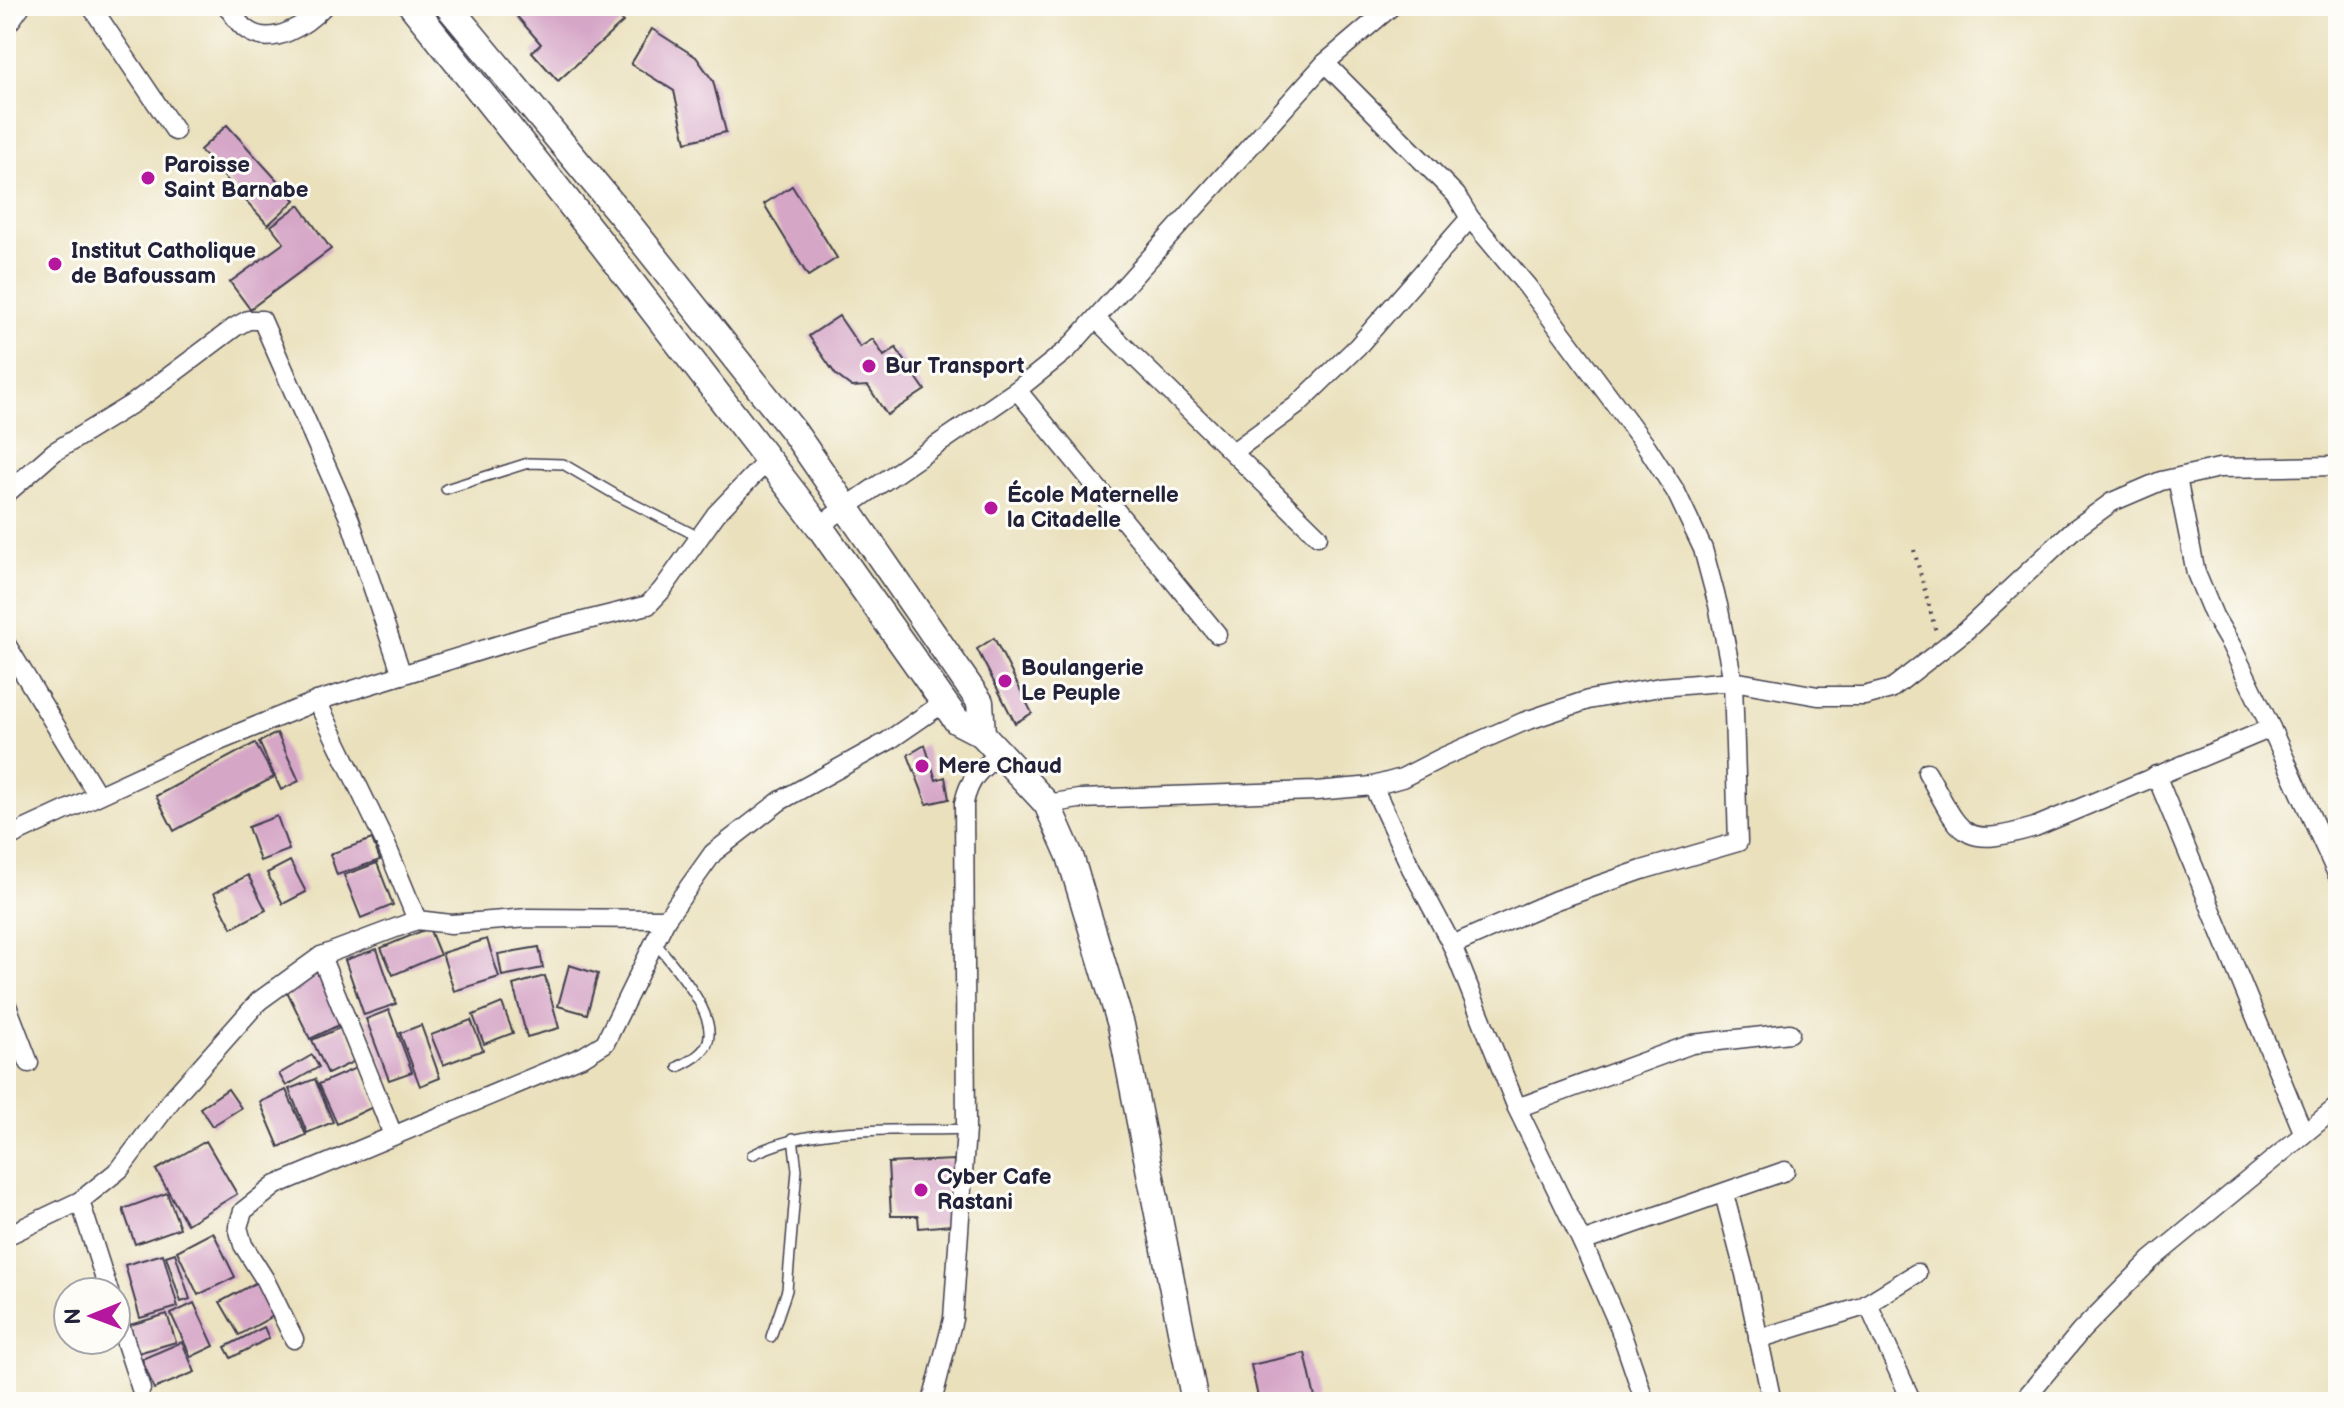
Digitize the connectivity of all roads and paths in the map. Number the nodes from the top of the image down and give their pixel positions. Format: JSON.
{"nodes":[{"id":1,"x":21,"y":6,"type":"edge"},
{"id":2,"x":91,"y":6,"type":"edge"},
{"id":3,"x":227,"y":6,"type":"edge"},
{"id":4,"x":324,"y":6,"type":"edge"},
{"id":5,"x":412,"y":6,"type":"edge"},
{"id":6,"x":448,"y":6,"type":"edge"},
{"id":7,"x":1392,"y":6,"type":"edge"},
{"id":8,"x":6,"y":27,"type":"edge"},
{"id":9,"x":1325,"y":63,"type":"junction"},
{"id":10,"x":175,"y":131,"type":"dead end"},
{"id":11,"x":1470,"y":218,"type":"junction"},
{"id":12,"x":1097,"y":320,"type":"junction"},
{"id":13,"x":1017,"y":390,"type":"junction"},
{"id":14,"x":1233,"y":452,"type":"junction"},
{"id":15,"x":768,"y":460,"type":"junction"},
{"id":16,"x":2338,"y":466,"type":"edge"},
{"id":17,"x":2177,"y":478,"type":"junction"},
{"id":18,"x":446,"y":489,"type":"dead end"},
{"id":19,"x":6,"y":494,"type":"edge"},
{"id":20,"x":845,"y":507,"type":"junction"},
{"id":21,"x":819,"y":526,"type":"junction"},
{"id":22,"x":1318,"y":536,"type":"dead end"},
{"id":23,"x":699,"y":537,"type":"junction"},
{"id":24,"x":1914,"y":550,"type":"dead end"},
{"id":25,"x":1217,"y":634,"type":"dead end"},
{"id":26,"x":6,"y":644,"type":"edge"},
{"id":27,"x":1940,"y":650,"type":"junction"},
{"id":28,"x":402,"y":675,"type":"junction"},
{"id":29,"x":1733,"y":681,"type":"junction"},
{"id":30,"x":317,"y":701,"type":"junction"},
{"id":31,"x":943,"y":703,"type":"junction"},
{"id":32,"x":2271,"y":728,"type":"junction"},
{"id":33,"x":982,"y":734,"type":"junction"},
{"id":34,"x":1000,"y":755,"type":"junction"},
{"id":35,"x":1927,"y":772,"type":"dead end"},
{"id":36,"x":2156,"y":775,"type":"junction"},
{"id":37,"x":1373,"y":786,"type":"junction"},
{"id":38,"x":97,"y":794,"type":"junction"},
{"id":39,"x":1047,"y":804,"type":"junction"},
{"id":40,"x":6,"y":838,"type":"edge"},
{"id":41,"x":2338,"y":876,"type":"edge"},
{"id":42,"x":666,"y":919,"type":"junction"},
{"id":43,"x":417,"y":920,"type":"junction"},
{"id":44,"x":654,"y":941,"type":"junction"},
{"id":45,"x":1452,"y":945,"type":"junction"},
{"id":46,"x":321,"y":956,"type":"junction"},
{"id":47,"x":6,"y":1003,"type":"edge"},
{"id":48,"x":1790,"y":1033,"type":"dead end"},
{"id":49,"x":29,"y":1063,"type":"dead end"},
{"id":50,"x":678,"y":1067,"type":"dead end"},
{"id":51,"x":2338,"y":1106,"type":"edge"},
{"id":52,"x":1517,"y":1108,"type":"junction"},
{"id":53,"x":966,"y":1129,"type":"junction"},
{"id":54,"x":2303,"y":1132,"type":"junction"},
{"id":55,"x":393,"y":1135,"type":"junction"},
{"id":56,"x":793,"y":1138,"type":"junction"},
{"id":57,"x":752,"y":1155,"type":"dead end"},
{"id":58,"x":1785,"y":1171,"type":"dead end"},
{"id":59,"x":1724,"y":1194,"type":"junction"},
{"id":60,"x":80,"y":1201,"type":"junction"},
{"id":61,"x":6,"y":1236,"type":"edge"},
{"id":62,"x":1582,"y":1242,"type":"junction"},
{"id":63,"x":1917,"y":1273,"type":"dead end"},
{"id":64,"x":104,"y":1276,"type":"edge"},
{"id":65,"x":1868,"y":1304,"type":"junction"},
{"id":66,"x":771,"y":1337,"type":"dead end"},
{"id":67,"x":294,"y":1339,"type":"dead end"},
{"id":68,"x":1758,"y":1339,"type":"junction"},
{"id":69,"x":130,"y":1356,"type":"edge"},
{"id":70,"x":141,"y":1389,"type":"dead end"},
{"id":71,"x":932,"y":1402,"type":"edge"},
{"id":72,"x":1195,"y":1402,"type":"edge"},
{"id":73,"x":1645,"y":1402,"type":"edge"},
{"id":74,"x":1772,"y":1402,"type":"edge"},
{"id":75,"x":1912,"y":1402,"type":"edge"},
{"id":76,"x":2022,"y":1402,"type":"edge"}],
"edges":[{"from":1,"to":8,"type":"street"},
{"from":2,"to":10,"type":"street"},
{"from":3,"to":4,"type":"street"},
{"from":5,"to":15,"type":"street"},
{"from":6,"to":20,"type":"street"},
{"from":7,"to":9,"type":"street"},
{"from":9,"to":11,"type":"street"},
{"from":9,"to":12,"type":"street"},
{"from":11,"to":14,"type":"street"},
{"from":11,"to":29,"type":"street"},
{"from":12,"to":13,"type":"street"},
{"from":12,"to":14,"type":"street"},
{"from":13,"to":20,"type":"street"},
{"from":13,"to":25,"type":"street"},
{"from":14,"to":22,"type":"street"},
{"from":15,"to":21,"type":"street"},
{"from":15,"to":23,"type":"street"},
{"from":16,"to":17,"type":"street"},
{"from":17,"to":27,"type":"street"},
{"from":17,"to":32,"type":"street"},
{"from":18,"to":23,"type":"lane"},
{"from":19,"to":28,"type":"street"},
{"from":20,"to":21,"type":"street"},
{"from":20,"to":33,"type":"street"},
{"from":21,"to":31,"type":"street"},
{"from":23,"to":28,"type":"street"},
{"from":24,"to":27,"type":"path"},
{"from":26,"to":38,"type":"street"},
{"from":27,"to":29,"type":"street"},
{"from":28,"to":30,"type":"street"},
{"from":29,"to":37,"type":"street"},
{"from":29,"to":45,"type":"street"},
{"from":30,"to":38,"type":"street"},
{"from":30,"to":43,"type":"street"},
{"from":31,"to":33,"type":"street"},
{"from":31,"to":42,"type":"street"},
{"from":32,"to":36,"type":"street"},
{"from":32,"to":41,"type":"street"},
{"from":33,"to":34,"type":"street"},
{"from":34,"to":39,"type":"street"},
{"from":34,"to":53,"type":"street"},
{"from":35,"to":36,"type":"street"},
{"from":36,"to":54,"type":"street"},
{"from":37,"to":39,"type":"street"},
{"from":37,"to":45,"type":"street"},
{"from":38,"to":40,"type":"street"},
{"from":39,"to":72,"type":"street"},
{"from":42,"to":43,"type":"street"},
{"from":42,"to":44,"type":"street"},
{"from":43,"to":46,"type":"street"},
{"from":44,"to":50,"type":"lane"},
{"from":44,"to":55,"type":"street"},
{"from":45,"to":52,"type":"street"},
{"from":46,"to":55,"type":"street"},
{"from":46,"to":60,"type":"street"},
{"from":47,"to":49,"type":"street"},
{"from":48,"to":52,"type":"street"},
{"from":51,"to":54,"type":"street"},
{"from":52,"to":62,"type":"street"},
{"from":53,"to":56,"type":"lane"},
{"from":53,"to":71,"type":"street"},
{"from":54,"to":76,"type":"street"},
{"from":55,"to":67,"type":"street"},
{"from":56,"to":57,"type":"lane"},
{"from":56,"to":66,"type":"lane"},
{"from":58,"to":59,"type":"street"},
{"from":59,"to":62,"type":"street"},
{"from":59,"to":68,"type":"street"},
{"from":60,"to":61,"type":"street"},
{"from":60,"to":64,"type":"street"},
{"from":62,"to":73,"type":"street"},
{"from":63,"to":65,"type":"street"},
{"from":65,"to":68,"type":"street"},
{"from":65,"to":75,"type":"street"},
{"from":68,"to":74,"type":"street"},
{"from":69,"to":70,"type":"street"}]}
